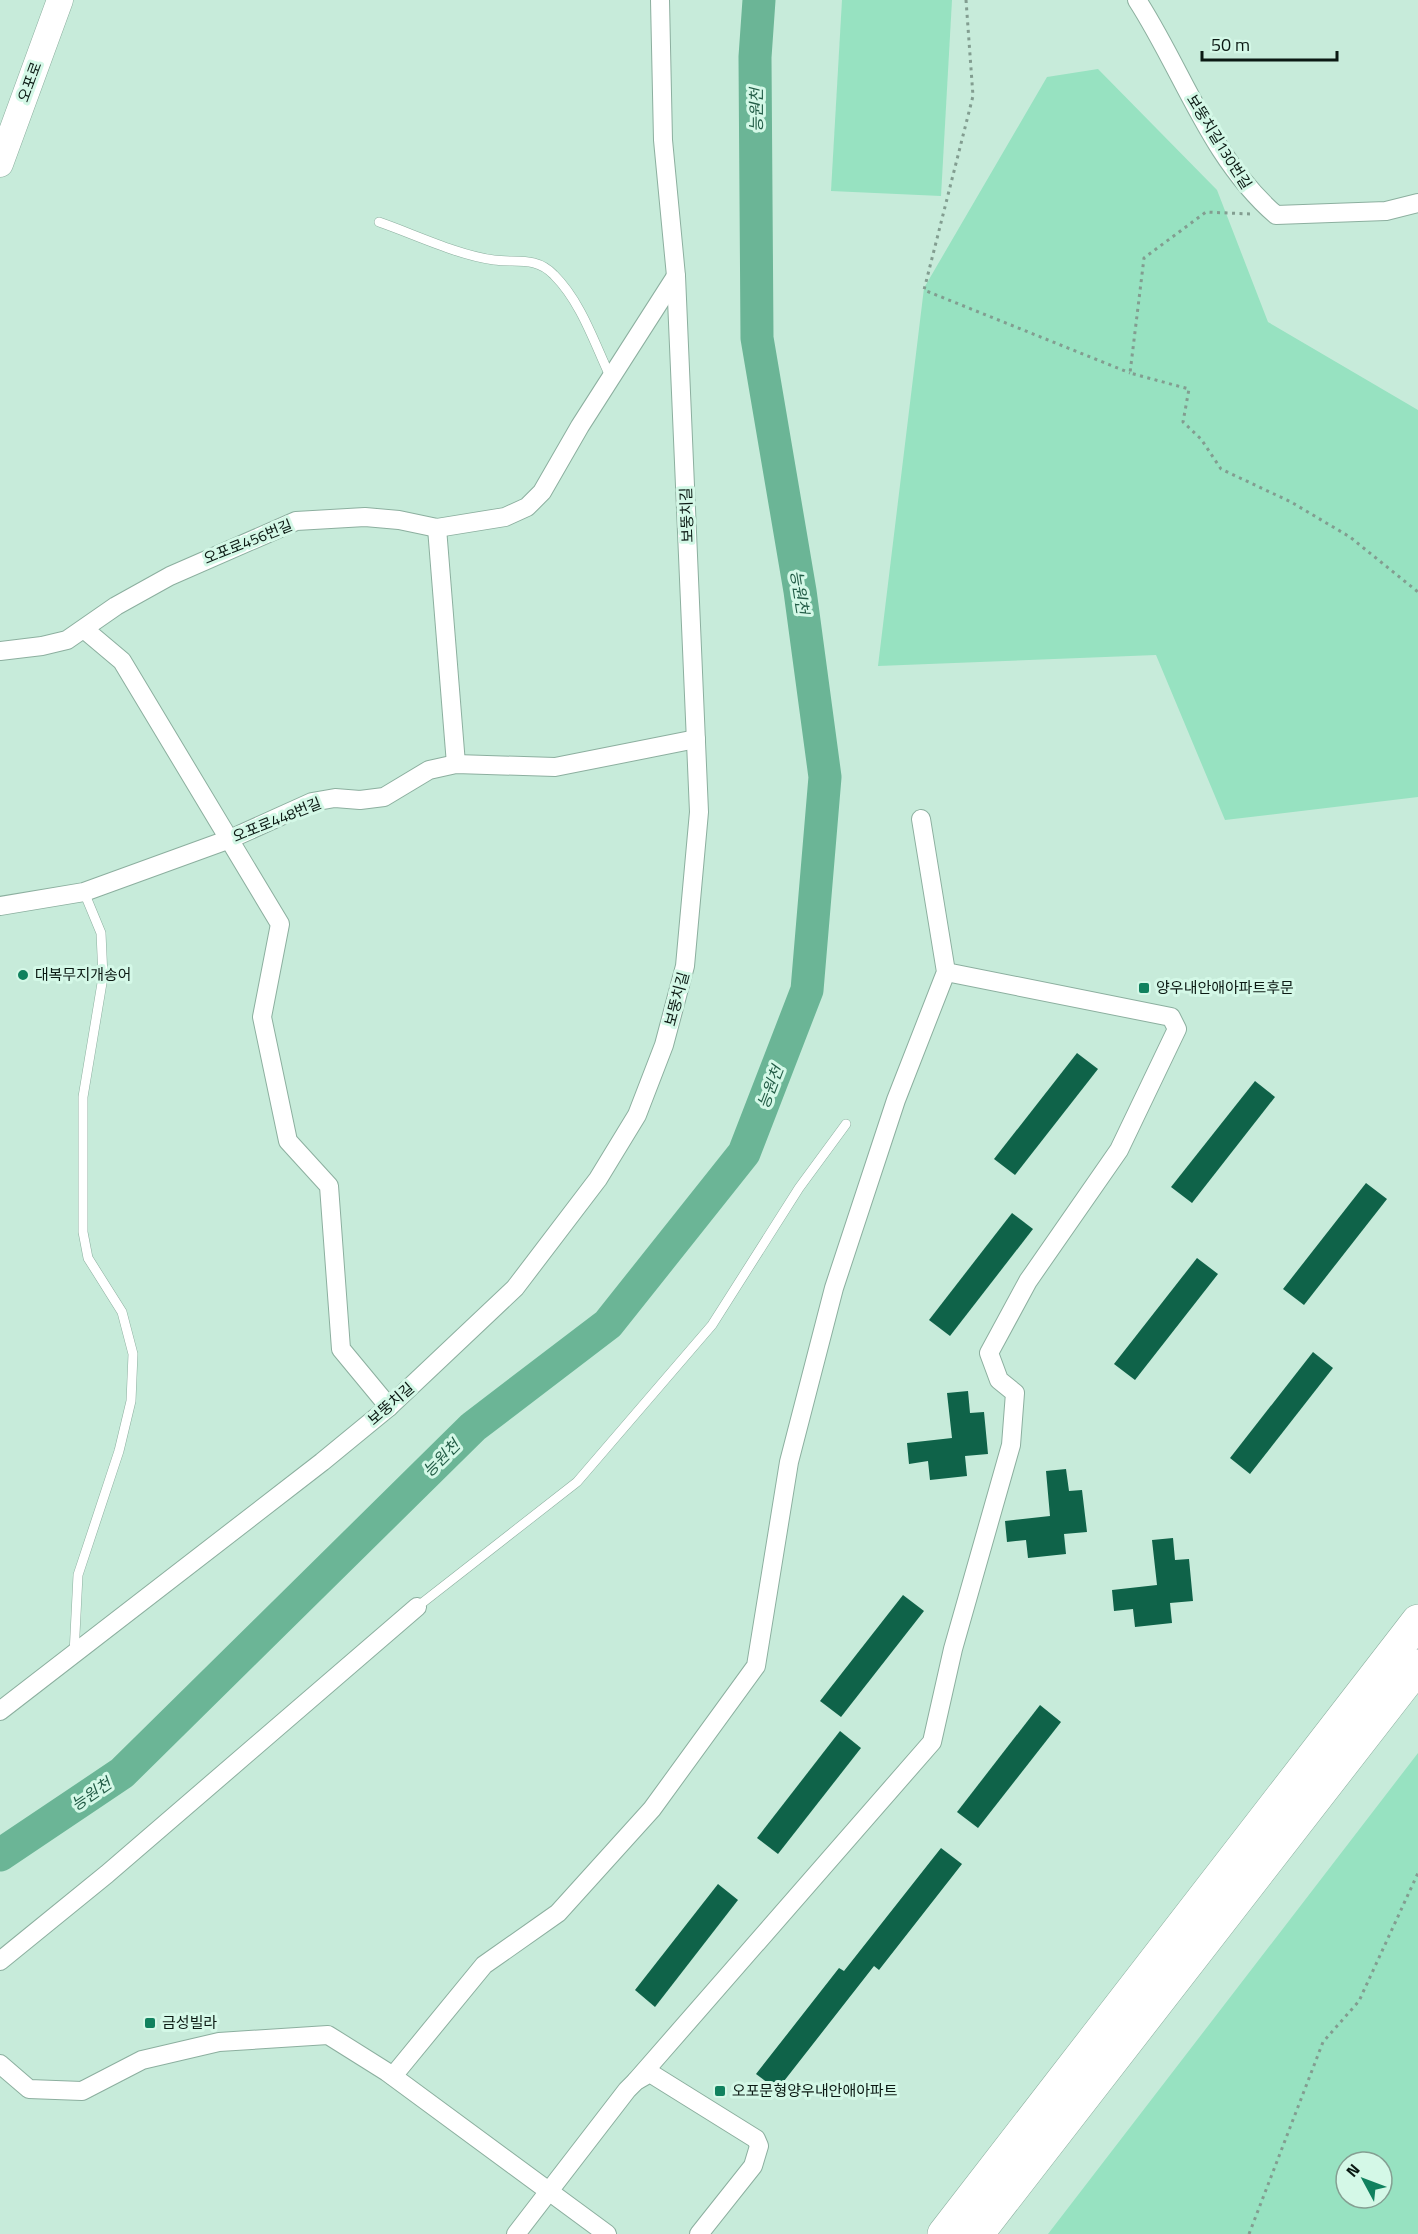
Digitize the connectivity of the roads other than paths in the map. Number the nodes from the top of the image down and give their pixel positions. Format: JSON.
{"nodes":[{"id":1,"x":60,"y":0,"type":"edge"},
{"id":2,"x":660,"y":0,"type":"edge"},
{"id":3,"x":1137,"y":0,"type":"edge"},
{"id":4,"x":0,"y":165,"type":"edge"},
{"id":5,"x":1418,"y":203,"type":"edge"},
{"id":6,"x":379,"y":222,"type":"dead end"},
{"id":7,"x":676,"y":276,"type":"junction"},
{"id":8,"x":610,"y":376,"type":"junction"},
{"id":9,"x":437,"y":528,"type":"junction"},
{"id":10,"x":84,"y":629,"type":"junction"},
{"id":11,"x":0,"y":651,"type":"edge"},
{"id":12,"x":696,"y":739,"type":"junction"},
{"id":13,"x":456,"y":764,"type":"junction"},
{"id":14,"x":921,"y":819,"type":"dead end"},
{"id":15,"x":230,"y":839,"type":"junction"},
{"id":16,"x":84,"y":892,"type":"junction"},
{"id":17,"x":0,"y":906,"type":"edge"},
{"id":18,"x":946,"y":972,"type":"junction"},
{"id":19,"x":846,"y":1124,"type":"dead end"},
{"id":20,"x":389,"y":1407,"type":"junction"},
{"id":21,"x":417,"y":1607,"type":"joint"},
{"id":22,"x":1418,"y":1622,"type":"edge"},
{"id":23,"x":74,"y":1656,"type":"junction"},
{"id":24,"x":1418,"y":1666,"type":"edge"},
{"id":25,"x":0,"y":1711,"type":"edge"},
{"id":26,"x":0,"y":1961,"type":"edge"},
{"id":27,"x":0,"y":2064,"type":"edge"},
{"id":28,"x":393,"y":2076,"type":"junction"},
{"id":29,"x":636,"y":2081,"type":"junction"},
{"id":30,"x":547,"y":2192,"type":"junction"},
{"id":31,"x":516,"y":2234,"type":"edge"},
{"id":32,"x":607,"y":2234,"type":"edge"},
{"id":33,"x":699,"y":2234,"type":"edge"},
{"id":34,"x":944,"y":2234,"type":"edge"},
{"id":35,"x":977,"y":2234,"type":"edge"}],
"edges":[{"from":1,"to":4,"type":"street","name":"오포로"},
{"from":2,"to":7,"type":"street","name":"보뚱치길"},
{"from":3,"to":5,"type":"street","name":"보뚱치길130번길"},
{"from":6,"to":8,"type":"lane"},
{"from":7,"to":8,"type":"street","name":"오포로456번길"},
{"from":7,"to":12,"type":"street","name":"보뚱치길"},
{"from":8,"to":9,"type":"street","name":"오포로456번길"},
{"from":9,"to":10,"type":"street","name":"오포로456번길"},
{"from":9,"to":13,"type":"street"},
{"from":10,"to":11,"type":"street","name":"오포로456번길"},
{"from":10,"to":15,"type":"street"},
{"from":12,"to":13,"type":"street","name":"오포로448번길"},
{"from":12,"to":20,"type":"street","name":"보뚱치길"},
{"from":13,"to":15,"type":"street","name":"오포로448번길"},
{"from":14,"to":18,"type":"street"},
{"from":15,"to":16,"type":"street","name":"오포로448번길"},
{"from":15,"to":20,"type":"street"},
{"from":16,"to":17,"type":"street","name":"오포로448번길"},
{"from":16,"to":23,"type":"lane"},
{"from":18,"to":28,"type":"street"},
{"from":18,"to":29,"type":"street"},
{"from":19,"to":21,"type":"lane"},
{"from":20,"to":23,"type":"street","name":"보뚱치길"},
{"from":21,"to":26,"type":"street"},
{"from":22,"to":34,"type":"highway"},
{"from":23,"to":25,"type":"street","name":"보뚱치길"},
{"from":24,"to":35,"type":"highway"},
{"from":27,"to":28,"type":"street"},
{"from":28,"to":30,"type":"street"},
{"from":29,"to":30,"type":"street"},
{"from":29,"to":33,"type":"street"},
{"from":30,"to":31,"type":"street"},
{"from":30,"to":32,"type":"street"}]}
